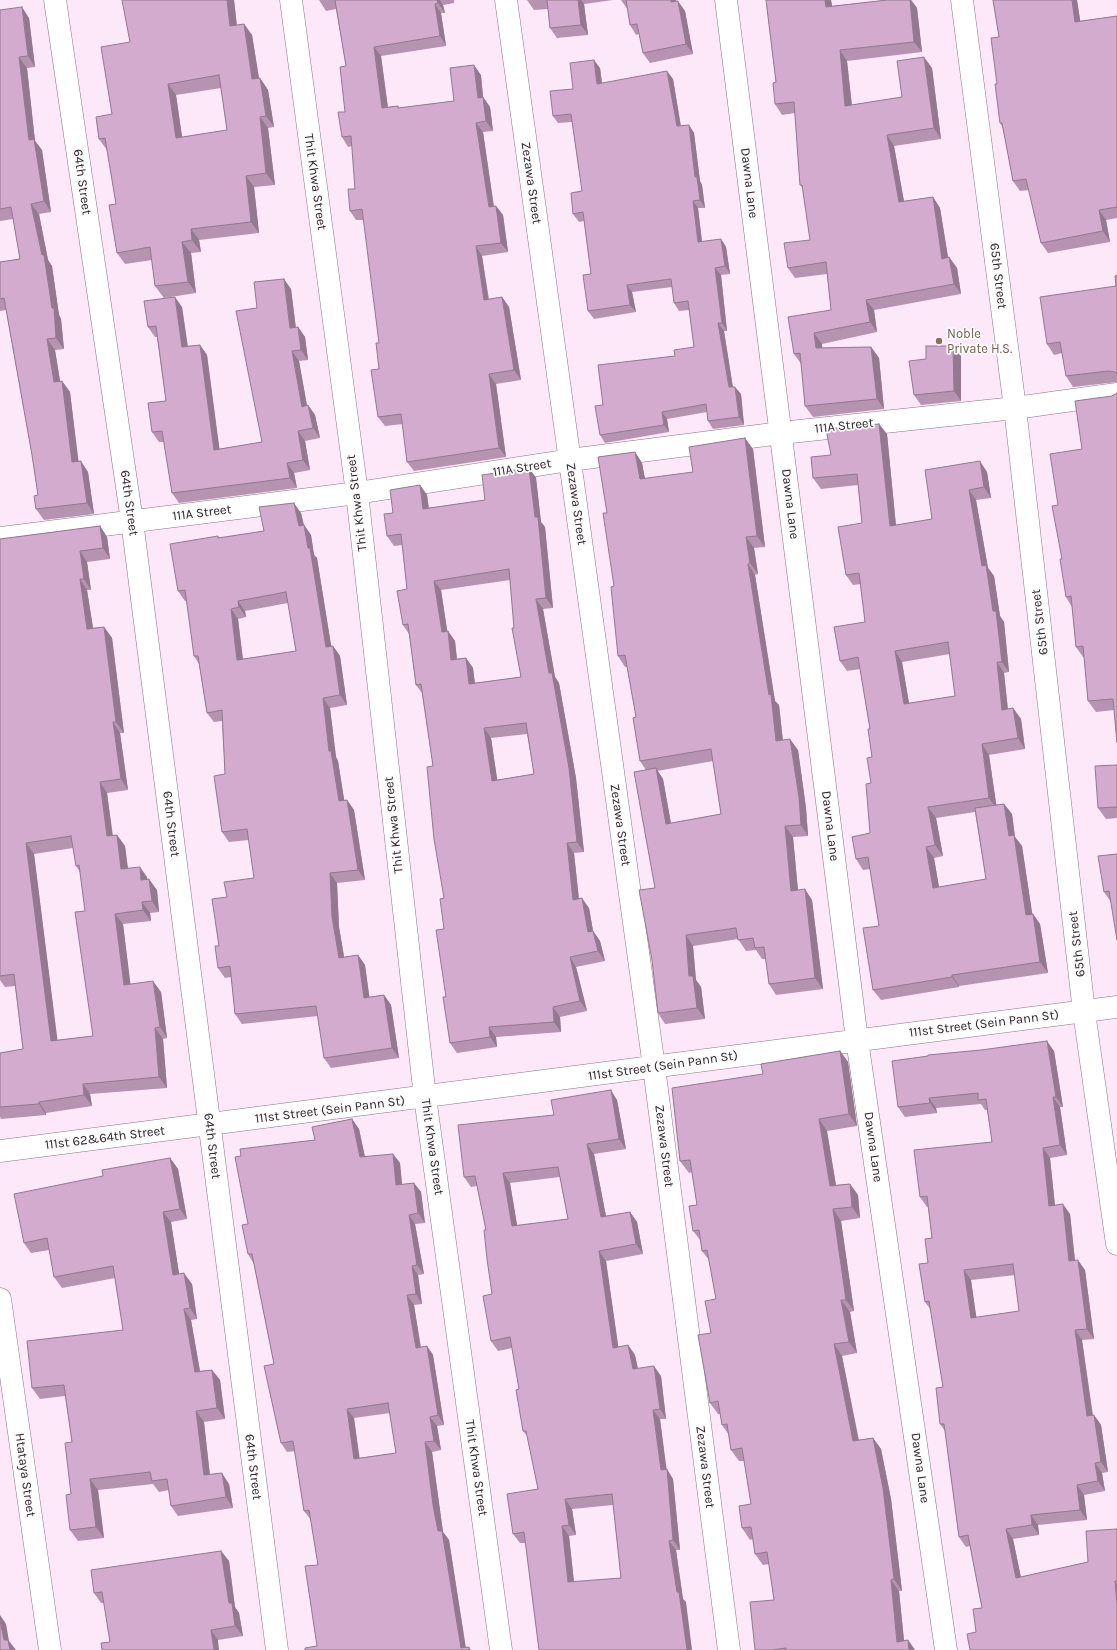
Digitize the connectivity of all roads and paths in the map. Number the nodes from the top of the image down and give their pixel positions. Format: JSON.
{"nodes":[{"id":1,"x":55,"y":0,"type":"edge"},
{"id":2,"x":291,"y":0,"type":"edge"},
{"id":3,"x":506,"y":0,"type":"edge"},
{"id":4,"x":726,"y":0,"type":"edge"},
{"id":5,"x":962,"y":0,"type":"edge"},
{"id":6,"x":1117,"y":394,"type":"edge"},
{"id":7,"x":1015,"y":408,"type":"junction"},
{"id":8,"x":780,"y":433,"type":"junction"},
{"id":9,"x":570,"y":460,"type":"junction"},
{"id":10,"x":357,"y":494,"type":"junction"},
{"id":11,"x":132,"y":521,"type":"junction"},
{"id":12,"x":0,"y":538,"type":"edge"},
{"id":13,"x":1117,"y":1007,"type":"edge"},
{"id":14,"x":1084,"y":1012,"type":"junction"},
{"id":15,"x":857,"y":1040,"type":"junction"},
{"id":16,"x":654,"y":1067,"type":"junction"},
{"id":17,"x":425,"y":1097,"type":"junction"},
{"id":18,"x":209,"y":1125,"type":"junction"},
{"id":19,"x":0,"y":1151,"type":"edge"},
{"id":20,"x":1117,"y":1244,"type":"edge"},
{"id":21,"x":0,"y":1299,"type":"edge"},
{"id":22,"x":50,"y":1650,"type":"edge"},
{"id":23,"x":276,"y":1650,"type":"edge"},
{"id":24,"x":501,"y":1650,"type":"edge"},
{"id":25,"x":729,"y":1650,"type":"edge"},
{"id":26,"x":946,"y":1650,"type":"edge"}],
"edges":[{"from":1,"to":11,"type":"street","name":"64th Street"},
{"from":2,"to":10,"type":"street","name":"Thit Khwa Street"},
{"from":3,"to":9,"type":"street","name":"Zezawa Street"},
{"from":4,"to":8,"type":"street","name":"Dawna Lane"},
{"from":5,"to":7,"type":"street","name":"65th Street"},
{"from":6,"to":7,"type":"street","name":"111A Street"},
{"from":7,"to":8,"type":"street","name":"111A Street"},
{"from":7,"to":14,"type":"street","name":"65th Street"},
{"from":8,"to":9,"type":"street","name":"111A Street"},
{"from":8,"to":15,"type":"street","name":"Dawna Lane"},
{"from":9,"to":10,"type":"street","name":"111A Street"},
{"from":9,"to":16,"type":"street","name":"Zezawa Street"},
{"from":10,"to":11,"type":"street","name":"111A Street"},
{"from":10,"to":17,"type":"street","name":"Thit Khwa Street"},
{"from":11,"to":12,"type":"street","name":"111A Street"},
{"from":11,"to":18,"type":"street","name":"64th Street"},
{"from":13,"to":14,"type":"street","name":"111st Street (Sein Pann St)"},
{"from":14,"to":15,"type":"street","name":"111st Street (Sein Pann St)"},
{"from":14,"to":20,"type":"street","name":"65th Street"},
{"from":15,"to":16,"type":"street","name":"111st Street (Sein Pann St)"},
{"from":15,"to":26,"type":"street","name":"Dawna Lane"},
{"from":16,"to":17,"type":"street","name":"111st Street (Sein Pann St)"},
{"from":16,"to":25,"type":"street","name":"Zezawa Street"},
{"from":17,"to":18,"type":"street","name":"111st Street (Sein Pann St)"},
{"from":17,"to":24,"type":"street","name":"Thit Khwa Street"},
{"from":18,"to":19,"type":"street","name":"111st 62&64th Street"},
{"from":18,"to":23,"type":"street","name":"64th Street"},
{"from":21,"to":22,"type":"street","name":"Htataya Street"}]}
